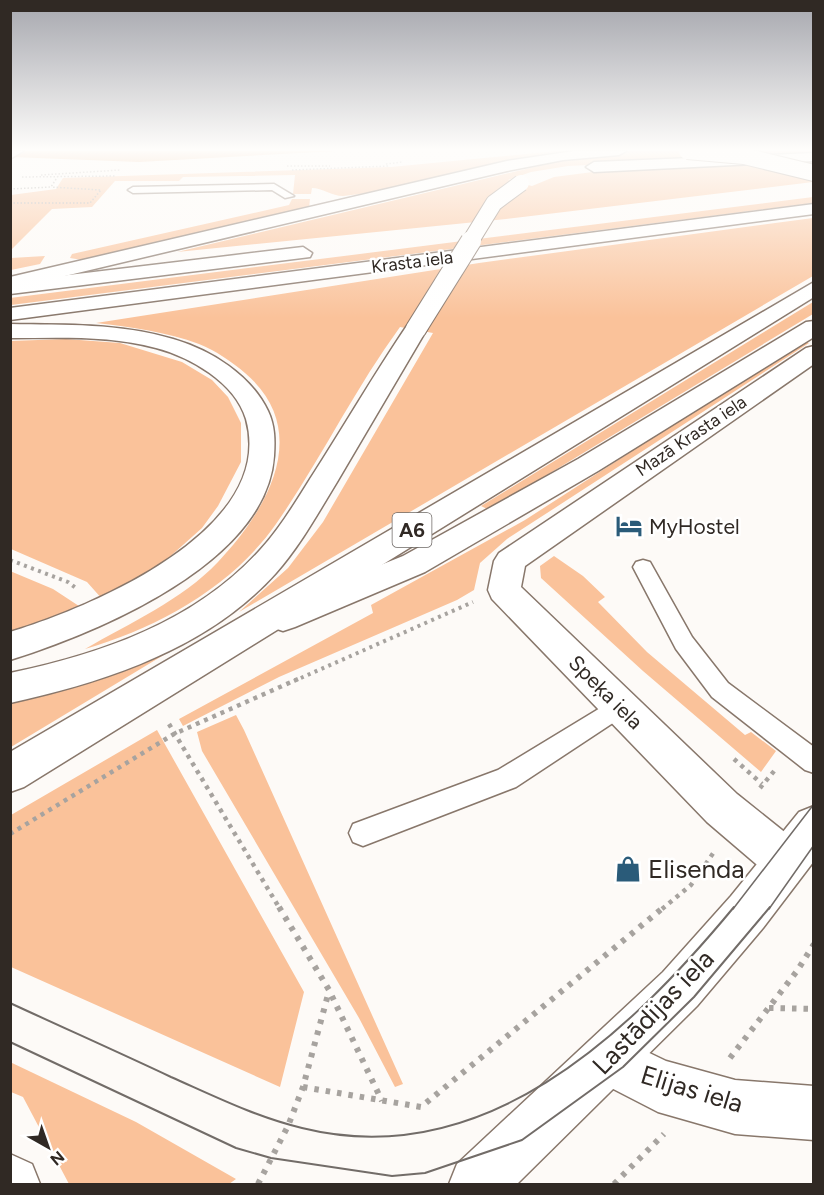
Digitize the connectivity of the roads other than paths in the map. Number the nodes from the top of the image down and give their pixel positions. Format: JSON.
{"nodes":[{"id":1,"x":334,"y":207,"type":"edge"},
{"id":2,"x":492,"y":207,"type":"edge"},
{"id":3,"x":813,"y":209,"type":"edge"},
{"id":4,"x":493,"y":229,"type":"dead end"},
{"id":5,"x":458,"y":234,"type":"dead end"},
{"id":6,"x":318,"y":251,"type":"dead end"},
{"id":7,"x":10,"y":283,"type":"edge"},
{"id":8,"x":10,"y":288,"type":"edge"},
{"id":9,"x":813,"y":288,"type":"edge"},
{"id":10,"x":10,"y":314,"type":"edge"},
{"id":11,"x":813,"y":327,"type":"edge"},
{"id":12,"x":10,"y":331,"type":"edge"},
{"id":13,"x":813,"y":353,"type":"edge"},
{"id":14,"x":643,"y":567,"type":"dead end"},
{"id":15,"x":504,"y":590,"type":"joint"},
{"id":16,"x":237,"y":636,"type":"junction"},
{"id":17,"x":10,"y":646,"type":"edge"},
{"id":18,"x":10,"y":688,"type":"edge"},
{"id":19,"x":620,"y":706,"type":"junction"},
{"id":20,"x":813,"y":762,"type":"edge"},
{"id":21,"x":10,"y":774,"type":"edge"},
{"id":22,"x":363,"y":833,"type":"dead end"},
{"id":23,"x":800,"y":843,"type":"edge"},
{"id":24,"x":608,"y":1059,"type":"junction"},
{"id":25,"x":813,"y":1113,"type":"edge"},
{"id":26,"x":477,"y":1185,"type":"edge"}],
"edges":[{"from":1,"to":7,"type":"main road"},
{"from":2,"to":18,"type":"main road","bridge":true},
{"from":3,"to":10,"type":"main road","name":"Krasta iela"},
{"from":4,"to":5,"type":"main road","name":"Krasta iela"},
{"from":6,"to":8,"type":"main road"},
{"from":9,"to":16,"type":"main road","number":"A6"},
{"from":11,"to":16,"type":"main road"},
{"from":12,"to":17,"type":"main road"},
{"from":13,"to":15,"type":"main road","name":"Mazā Krasta iela"},
{"from":14,"to":20,"type":"lane"},
{"from":15,"to":19,"type":"main road","name":"Speķa iela"},
{"from":16,"to":21,"type":"main road","number":"A6"},
{"from":19,"to":22,"type":"lane"},
{"from":19,"to":23,"type":"main road","name":"Speķa iela"},
{"from":23,"to":24,"type":"main road","name":"Lastādijas iela"},
{"from":24,"to":25,"type":"main road","name":"Elijas iela"},
{"from":24,"to":26,"type":"main road","name":"Lastādijas iela"}]}
